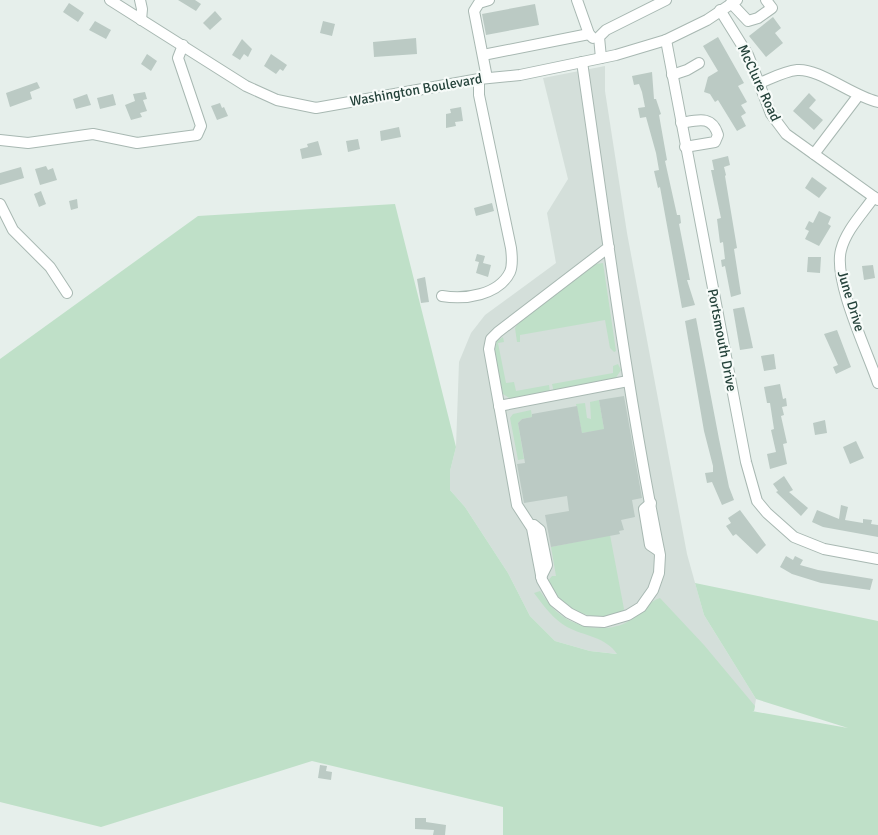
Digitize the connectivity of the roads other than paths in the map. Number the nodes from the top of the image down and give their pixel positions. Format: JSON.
{"nodes":[{"id":1,"x":110,"y":0,"type":"edge"},
{"id":2,"x":140,"y":0,"type":"edge"},
{"id":3,"x":489,"y":0,"type":"edge"},
{"id":4,"x":577,"y":0,"type":"edge"},
{"id":5,"x":666,"y":0,"type":"edge"},
{"id":6,"x":766,"y":0,"type":"edge"},
{"id":7,"x":734,"y":2,"type":"edge"},
{"id":8,"x":720,"y":10,"type":"junction"},
{"id":9,"x":140,"y":20,"type":"junction"},
{"id":10,"x":589,"y":34,"type":"junction"},
{"id":11,"x":666,"y":40,"type":"junction"},
{"id":12,"x":183,"y":45,"type":"junction"},
{"id":13,"x":598,"y":45,"type":"junction"},
{"id":14,"x":483,"y":55,"type":"junction"},
{"id":15,"x":600,"y":58,"type":"junction"},
{"id":16,"x":582,"y":62,"type":"junction"},
{"id":17,"x":699,"y":63,"type":"dead end"},
{"id":18,"x":672,"y":74,"type":"junction"},
{"id":19,"x":483,"y":78,"type":"junction"},
{"id":20,"x":760,"y":83,"type":"junction"},
{"id":21,"x":858,"y":96,"type":"junction"},
{"id":22,"x":878,"y":102,"type":"edge"},
{"id":23,"x":681,"y":122,"type":"junction"},
{"id":24,"x":0,"y":140,"type":"edge"},
{"id":25,"x":685,"y":147,"type":"junction"},
{"id":26,"x":814,"y":154,"type":"junction"},
{"id":27,"x":876,"y":199,"type":"edge"},
{"id":28,"x":0,"y":204,"type":"edge"},
{"id":29,"x":609,"y":247,"type":"junction"},
{"id":30,"x":67,"y":292,"type":"dead end"},
{"id":31,"x":442,"y":296,"type":"dead end"},
{"id":32,"x":628,"y":382,"type":"junction"},
{"id":33,"x":878,"y":383,"type":"edge"},
{"id":34,"x":499,"y":406,"type":"junction"},
{"id":35,"x":878,"y":559,"type":"edge"}],
"edges":[{"from":1,"to":9,"type":"street","name":"Washington Boulevard"},
{"from":2,"to":9,"type":"street"},
{"from":3,"to":14,"type":"street"},
{"from":4,"to":10,"type":"street"},
{"from":5,"to":13,"type":"street"},
{"from":6,"to":7,"type":"street"},
{"from":7,"to":8,"type":"street","name":"Washington Boulevard"},
{"from":8,"to":11,"type":"street","name":"Washington Boulevard"},
{"from":8,"to":20,"type":"street","name":"McClure Road"},
{"from":9,"to":12,"type":"street","name":"Washington Boulevard"},
{"from":10,"to":13,"type":"street"},
{"from":10,"to":14,"type":"street"},
{"from":11,"to":15,"type":"street","name":"Washington Boulevard"},
{"from":11,"to":18,"type":"street","name":"Portsmouth Drive"},
{"from":12,"to":19,"type":"street","name":"Washington Boulevard"},
{"from":12,"to":24,"type":"street"},
{"from":13,"to":15,"type":"street"},
{"from":14,"to":19,"type":"street"},
{"from":15,"to":16,"type":"street","name":"Washington Boulevard"},
{"from":16,"to":19,"type":"street","name":"Washington Boulevard"},
{"from":16,"to":29,"type":"street"},
{"from":17,"to":18,"type":"street"},
{"from":18,"to":23,"type":"street","name":"Portsmouth Drive"},
{"from":19,"to":31,"type":"street"},
{"from":20,"to":21,"type":"street"},
{"from":20,"to":26,"type":"street","name":"McClure Road"},
{"from":21,"to":22,"type":"street"},
{"from":21,"to":26,"type":"street"},
{"from":23,"to":25,"type":"street","name":"Portsmouth Drive"},
{"from":23,"to":25,"type":"street"},
{"from":25,"to":35,"type":"street","name":"Portsmouth Drive"},
{"from":26,"to":27,"type":"street","name":"McClure Road"},
{"from":27,"to":33,"type":"street","name":"June Drive"},
{"from":28,"to":30,"type":"street"},
{"from":29,"to":32,"type":"street"},
{"from":29,"to":34,"type":"street"},
{"from":32,"to":34,"type":"street"},
{"from":32,"to":34,"type":"street"}]}
